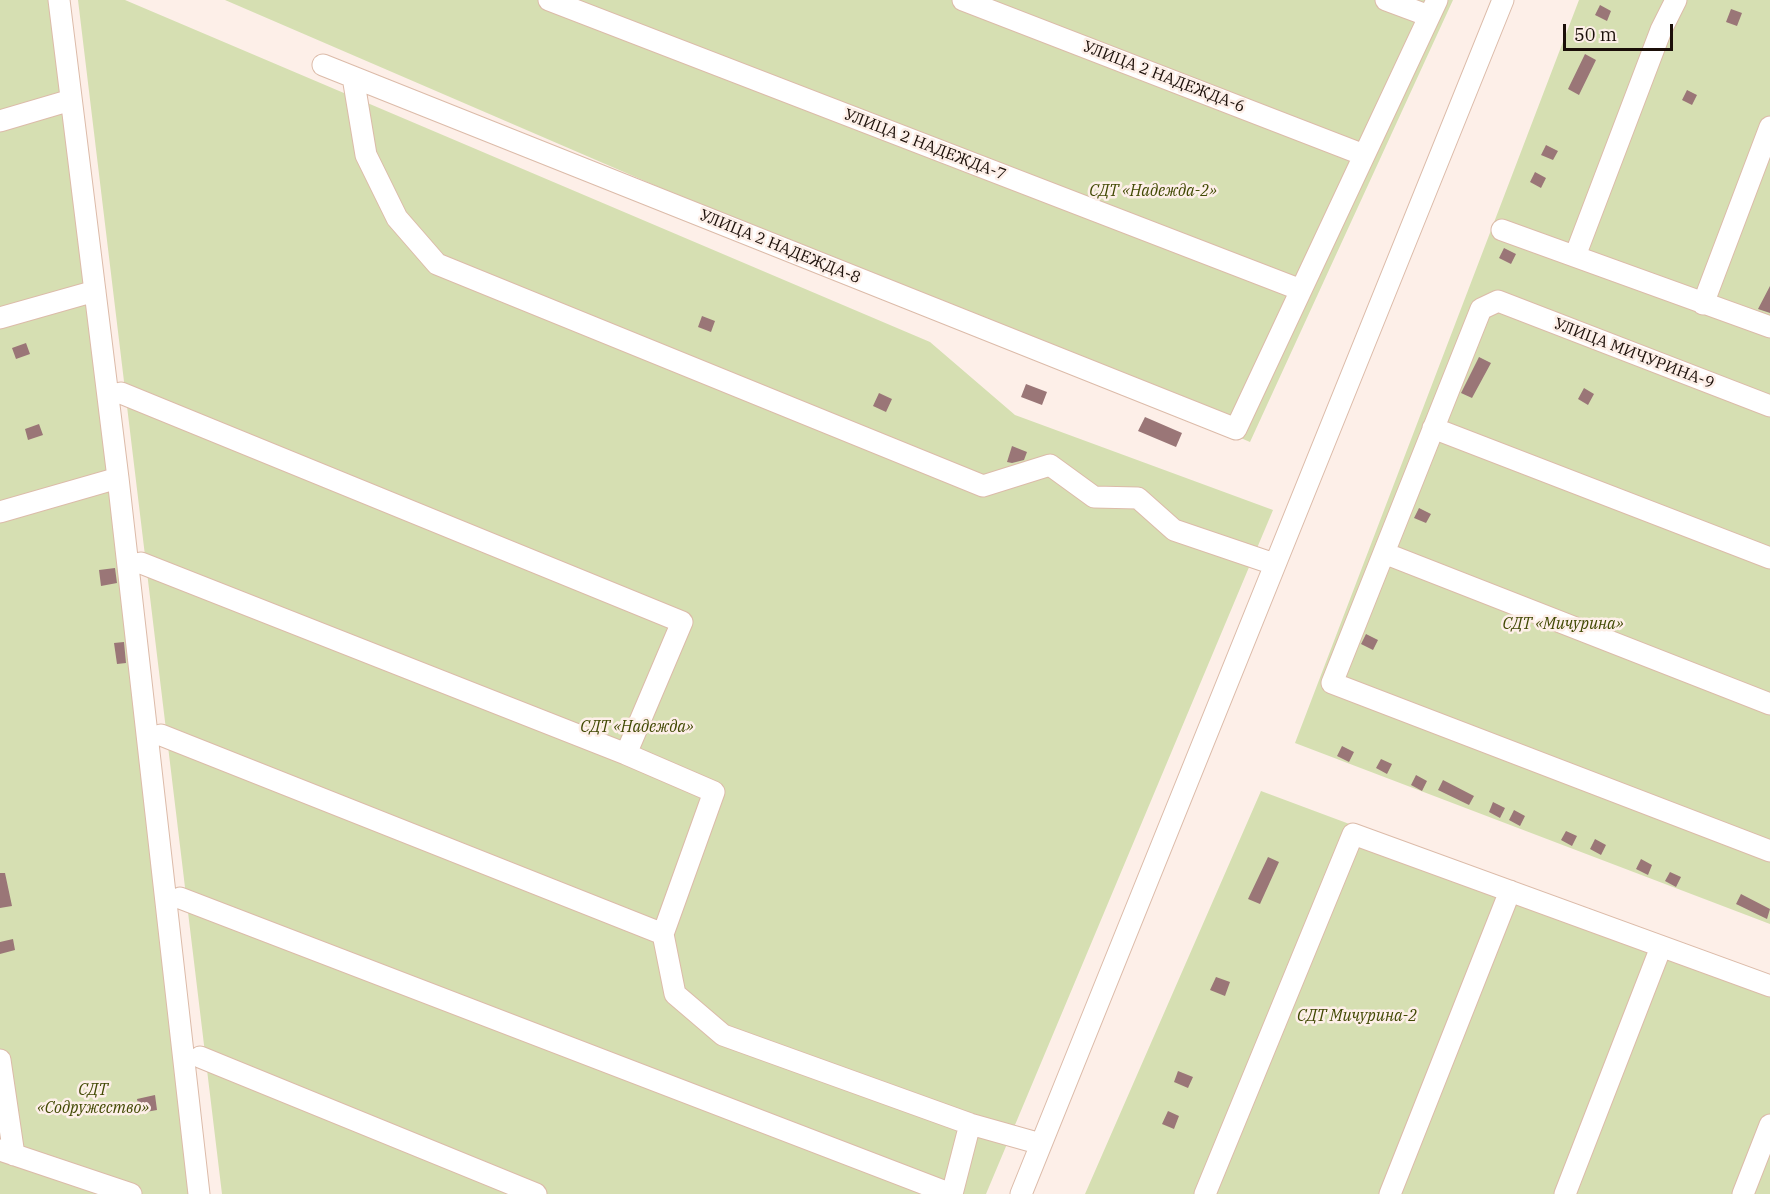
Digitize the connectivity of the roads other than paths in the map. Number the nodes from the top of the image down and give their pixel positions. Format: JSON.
{"nodes":[{"id":1,"x":59,"y":0,"type":"edge"},
{"id":2,"x":549,"y":0,"type":"edge"},
{"id":3,"x":963,"y":0,"type":"edge"},
{"id":4,"x":1386,"y":0,"type":"edge"},
{"id":5,"x":1503,"y":0,"type":"edge"},
{"id":6,"x":1676,"y":0,"type":"edge"},
{"id":7,"x":1433,"y":8,"type":"edge"},
{"id":8,"x":323,"y":65,"type":"dead end"},
{"id":9,"x":353,"y":77,"type":"junction"},
{"id":10,"x":71,"y":100,"type":"junction"},
{"id":11,"x":0,"y":121,"type":"edge"},
{"id":12,"x":1770,"y":127,"type":"edge"},
{"id":13,"x":1364,"y":155,"type":"junction"},
{"id":14,"x":1502,"y":230,"type":"dead end"},
{"id":15,"x":1575,"y":256,"type":"junction"},
{"id":16,"x":1301,"y":290,"type":"junction"},
{"id":17,"x":95,"y":291,"type":"junction"},
{"id":18,"x":1703,"y":304,"type":"junction"},
{"id":19,"x":0,"y":318,"type":"edge"},
{"id":20,"x":1770,"y":327,"type":"edge"},
{"id":21,"x":121,"y":393,"type":"dead end"},
{"id":22,"x":1770,"y":406,"type":"edge"},
{"id":23,"x":1433,"y":428,"type":"junction"},
{"id":24,"x":118,"y":478,"type":"junction"},
{"id":25,"x":0,"y":512,"type":"edge"},
{"id":26,"x":1384,"y":553,"type":"junction"},
{"id":27,"x":1770,"y":558,"type":"edge"},
{"id":28,"x":141,"y":563,"type":"dead end"},
{"id":29,"x":1274,"y":564,"type":"junction"},
{"id":30,"x":1770,"y":704,"type":"edge"},
{"id":31,"x":161,"y":735,"type":"dead end"},
{"id":32,"x":626,"y":754,"type":"junction"},
{"id":33,"x":1770,"y":851,"type":"edge"},
{"id":34,"x":1510,"y":891,"type":"junction"},
{"id":35,"x":180,"y":898,"type":"dead end"},
{"id":36,"x":663,"y":934,"type":"junction"},
{"id":37,"x":1661,"y":946,"type":"junction"},
{"id":38,"x":1770,"y":986,"type":"edge"},
{"id":39,"x":200,"y":1057,"type":"dead end"},
{"id":40,"x":0,"y":1060,"type":"edge"},
{"id":41,"x":970,"y":1124,"type":"junction"},
{"id":42,"x":1770,"y":1125,"type":"edge"},
{"id":43,"x":1041,"y":1144,"type":"junction"},
{"id":44,"x":7,"y":1153,"type":"edge"},
{"id":45,"x":130,"y":1194,"type":"edge"},
{"id":46,"x":199,"y":1194,"type":"edge"},
{"id":47,"x":536,"y":1194,"type":"edge"},
{"id":48,"x":951,"y":1194,"type":"edge"},
{"id":49,"x":1021,"y":1194,"type":"edge"},
{"id":50,"x":1205,"y":1194,"type":"edge"},
{"id":51,"x":1390,"y":1194,"type":"edge"},
{"id":52,"x":1565,"y":1194,"type":"edge"},
{"id":53,"x":1743,"y":1194,"type":"edge"}],
"edges":[{"from":1,"to":10,"type":"street"},
{"from":2,"to":16,"type":"street","name":"УЛИЦА 2 НАДЕЖДА-7"},
{"from":3,"to":13,"type":"street","name":"УЛИЦА 2 НАДЕЖДА-6"},
{"from":4,"to":7,"type":"street"},
{"from":5,"to":29,"type":"street"},
{"from":6,"to":15,"type":"street"},
{"from":7,"to":13,"type":"street"},
{"from":8,"to":9,"type":"street","name":"УЛИЦА 2 НАДЕЖДА-8"},
{"from":9,"to":16,"type":"street","name":"УЛИЦА 2 НАДЕЖДА-8"},
{"from":9,"to":29,"type":"street"},
{"from":10,"to":11,"type":"street"},
{"from":10,"to":17,"type":"street"},
{"from":12,"to":18,"type":"street"},
{"from":13,"to":16,"type":"street"},
{"from":14,"to":15,"type":"street"},
{"from":15,"to":18,"type":"street"},
{"from":17,"to":19,"type":"street"},
{"from":17,"to":24,"type":"street"},
{"from":18,"to":20,"type":"street"},
{"from":21,"to":32,"type":"street"},
{"from":22,"to":23,"type":"street","name":"УЛИЦА МИЧУРИНА-9"},
{"from":23,"to":26,"type":"street"},
{"from":23,"to":27,"type":"street"},
{"from":24,"to":25,"type":"street"},
{"from":24,"to":46,"type":"street"},
{"from":26,"to":30,"type":"street"},
{"from":26,"to":33,"type":"street"},
{"from":28,"to":32,"type":"street"},
{"from":29,"to":43,"type":"street"},
{"from":31,"to":36,"type":"street"},
{"from":32,"to":36,"type":"street"},
{"from":34,"to":37,"type":"street"},
{"from":34,"to":50,"type":"street"},
{"from":34,"to":51,"type":"street"},
{"from":35,"to":48,"type":"street"},
{"from":36,"to":41,"type":"street"},
{"from":37,"to":38,"type":"street"},
{"from":37,"to":52,"type":"street"},
{"from":39,"to":47,"type":"street"},
{"from":40,"to":44,"type":"street"},
{"from":41,"to":43,"type":"street"},
{"from":41,"to":48,"type":"street"},
{"from":42,"to":53,"type":"street"},
{"from":43,"to":49,"type":"street"},
{"from":44,"to":45,"type":"street"}]}
